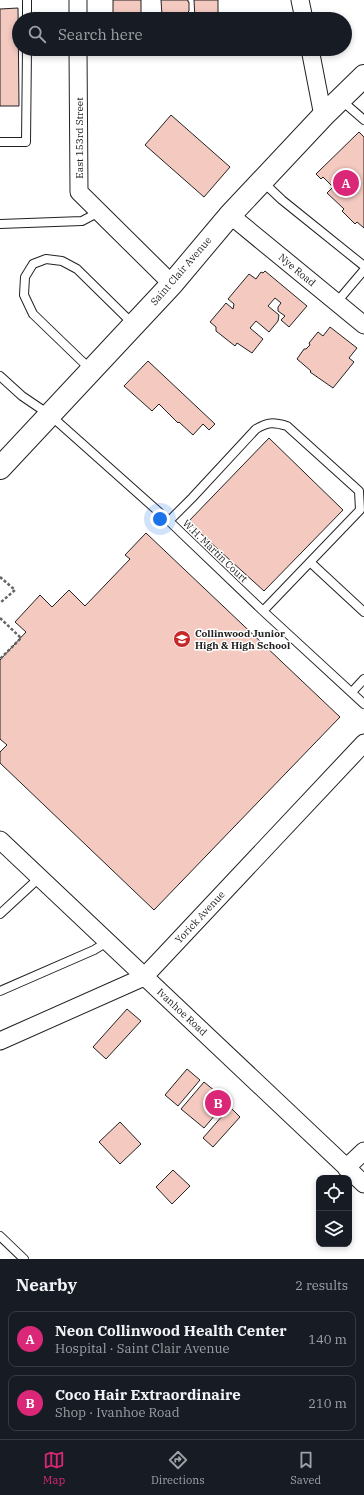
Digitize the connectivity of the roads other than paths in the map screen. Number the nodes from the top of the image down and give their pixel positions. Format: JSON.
{"nodes":[{"id":1,"x":27,"y":0,"type":"edge"},
{"id":2,"x":78,"y":0,"type":"edge"},
{"id":3,"x":300,"y":0,"type":"edge"},
{"id":4,"x":27,"y":12,"type":"edge"},
{"id":5,"x":78,"y":12,"type":"edge"},
{"id":6,"x":303,"y":12,"type":"edge"},
{"id":7,"x":27,"y":56,"type":"edge"},
{"id":8,"x":78,"y":56,"type":"edge"},
{"id":9,"x":311,"y":56,"type":"edge"},
{"id":10,"x":364,"y":76,"type":"edge"},
{"id":11,"x":341,"y":99,"type":"junction"},
{"id":12,"x":323,"y":116,"type":"junction"},
{"id":13,"x":364,"y":120,"type":"edge"},
{"id":14,"x":0,"y":142,"type":"edge"},
{"id":15,"x":262,"y":182,"type":"junction"},
{"id":16,"x":99,"y":212,"type":"junction"},
{"id":17,"x":230,"y":215,"type":"junction"},
{"id":18,"x":0,"y":224,"type":"edge"},
{"id":19,"x":364,"y":266,"type":"edge"},
{"id":20,"x":364,"y":270,"type":"edge"},
{"id":21,"x":172,"y":284,"type":"junction"},
{"id":22,"x":336,"y":303,"type":"junction"},
{"id":23,"x":134,"y":324,"type":"junction"},
{"id":24,"x":364,"y":325,"type":"edge"},
{"id":25,"x":91,"y":370,"type":"junction"},
{"id":26,"x":0,"y":376,"type":"edge"},
{"id":27,"x":50,"y":414,"type":"junction"},
{"id":28,"x":0,"y":468,"type":"edge"},
{"id":29,"x":169,"y":521,"type":"junction"},
{"id":30,"x":310,"y":562,"type":"junction"},
{"id":31,"x":263,"y":611,"type":"junction"},
{"id":32,"x":364,"y":612,"type":"edge"},
{"id":33,"x":364,"y":680,"type":"edge"},
{"id":34,"x":352,"y":692,"type":"junction"},
{"id":35,"x":364,"y":704,"type":"edge"},
{"id":36,"x":364,"y":743,"type":"edge"},
{"id":37,"x":1,"y":843,"type":"edge"},
{"id":38,"x":39,"y":878,"type":"junction"},
{"id":39,"x":0,"y":914,"type":"edge"},
{"id":40,"x":107,"y":942,"type":"junction"},
{"id":41,"x":144,"y":976,"type":"junction"},
{"id":42,"x":0,"y":991,"type":"edge"},
{"id":43,"x":0,"y":1041,"type":"edge"},
{"id":44,"x":364,"y":1151,"type":"edge"},
{"id":45,"x":346,"y":1168,"type":"junction"},
{"id":46,"x":364,"y":1184,"type":"edge"},
{"id":47,"x":0,"y":1236,"type":"edge"},
{"id":48,"x":24,"y":1259,"type":"edge"}],
"edges":[{"from":1,"to":4,"type":"lane"},
{"from":2,"to":5,"type":"street"},
{"from":3,"to":6,"type":"street"},
{"from":7,"to":14,"type":"lane"},
{"from":8,"to":16,"type":"street","name":"East 153rd Street"},
{"from":9,"to":12,"type":"street"},
{"from":10,"to":11,"type":"street","name":"Saint Clair Avenue"},
{"from":11,"to":12,"type":"street","name":"Saint Clair Avenue"},
{"from":11,"to":13,"type":"lane"},
{"from":12,"to":15,"type":"street","name":"Saint Clair Avenue"},
{"from":15,"to":17,"type":"street","name":"Saint Clair Avenue"},
{"from":15,"to":19,"type":"lane"},
{"from":16,"to":18,"type":"lane"},
{"from":16,"to":21,"type":"street","name":"East 153rd Street"},
{"from":17,"to":21,"type":"street","name":"Saint Clair Avenue"},
{"from":17,"to":22,"type":"street","name":"Nye Road"},
{"from":20,"to":22,"type":"lane"},
{"from":21,"to":23,"type":"street","name":"Saint Clair Avenue"},
{"from":22,"to":24,"type":"street","name":"Nye Road"},
{"from":23,"to":25,"type":"street","name":"Saint Clair Avenue"},
{"from":23,"to":25,"type":"lane"},
{"from":25,"to":27,"type":"street","name":"Saint Clair Avenue"},
{"from":26,"to":27,"type":"lane","name":"W.H. Martin Court"},
{"from":27,"to":28,"type":"street","name":"Saint Clair Avenue"},
{"from":27,"to":29,"type":"lane","name":"W.H. Martin Court"},
{"from":29,"to":30,"type":"lane"},
{"from":29,"to":31,"type":"lane","name":"W.H. Martin Court"},
{"from":30,"to":31,"type":"lane"},
{"from":30,"to":32,"type":"lane"},
{"from":31,"to":34,"type":"lane","name":"W.H. Martin Court"},
{"from":33,"to":34,"type":"lane"},
{"from":34,"to":35,"type":"lane","name":"W.H. Martin Court"},
{"from":36,"to":41,"type":"street","name":"Yorick Avenue"},
{"from":37,"to":38,"type":"street","name":"Ivanhoe Road"},
{"from":38,"to":39,"type":"lane"},
{"from":38,"to":40,"type":"street","name":"Ivanhoe Road"},
{"from":40,"to":41,"type":"street","name":"Ivanhoe Road"},
{"from":40,"to":42,"type":"lane"},
{"from":41,"to":43,"type":"street","name":"Yorick Avenue"},
{"from":41,"to":45,"type":"street","name":"Ivanhoe Road"},
{"from":44,"to":45,"type":"street"},
{"from":45,"to":46,"type":"street","name":"Ivanhoe Road"},
{"from":47,"to":48,"type":"lane"}]}
